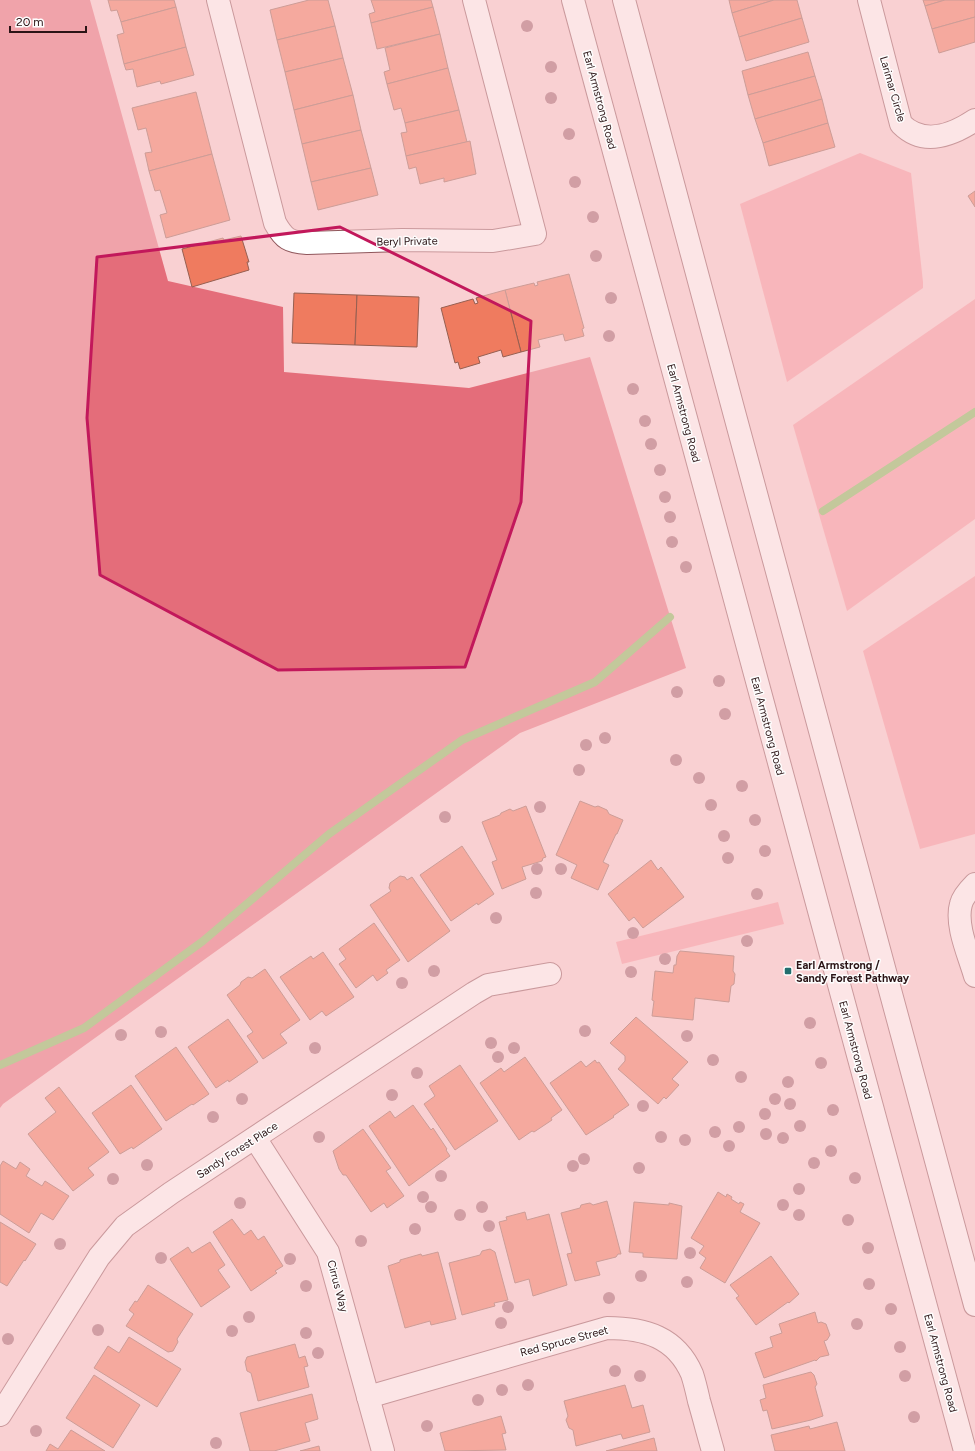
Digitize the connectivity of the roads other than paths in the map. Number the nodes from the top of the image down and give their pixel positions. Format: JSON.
{"nodes":[{"id":1,"x":218,"y":0,"type":"edge"},
{"id":2,"x":474,"y":0,"type":"edge"},
{"id":3,"x":573,"y":0,"type":"edge"},
{"id":4,"x":624,"y":0,"type":"edge"},
{"id":5,"x":869,"y":0,"type":"edge"},
{"id":6,"x":975,"y":120,"type":"edge"},
{"id":7,"x":975,"y":884,"type":"edge"},
{"id":8,"x":550,"y":974,"type":"dead end"},
{"id":9,"x":975,"y":976,"type":"edge"},
{"id":10,"x":255,"y":1138,"type":"junction"},
{"id":11,"x":975,"y":1305,"type":"edge"},
{"id":12,"x":368,"y":1397,"type":"junction"},
{"id":13,"x":0,"y":1415,"type":"edge"},
{"id":14,"x":382,"y":1451,"type":"edge"},
{"id":15,"x":713,"y":1451,"type":"edge"},
{"id":16,"x":964,"y":1451,"type":"edge"}],
"edges":[{"from":1,"to":2,"type":"main road","name":"Beryl Private"},
{"from":3,"to":16,"type":"main road","name":"Earl Armstrong Road"},
{"from":4,"to":11,"type":"main road"},
{"from":5,"to":6,"type":"main road","name":"Larimar Circle"},
{"from":7,"to":9,"type":"main road"},
{"from":8,"to":10,"type":"main road","name":"Sandy Forest Place"},
{"from":10,"to":12,"type":"main road","name":"Cirrus Way"},
{"from":10,"to":13,"type":"main road","name":"Sandy Forest Place"},
{"from":12,"to":14,"type":"main road","name":"Cirrus Way"},
{"from":12,"to":15,"type":"main road","name":"Red Spruce Street"}]}
